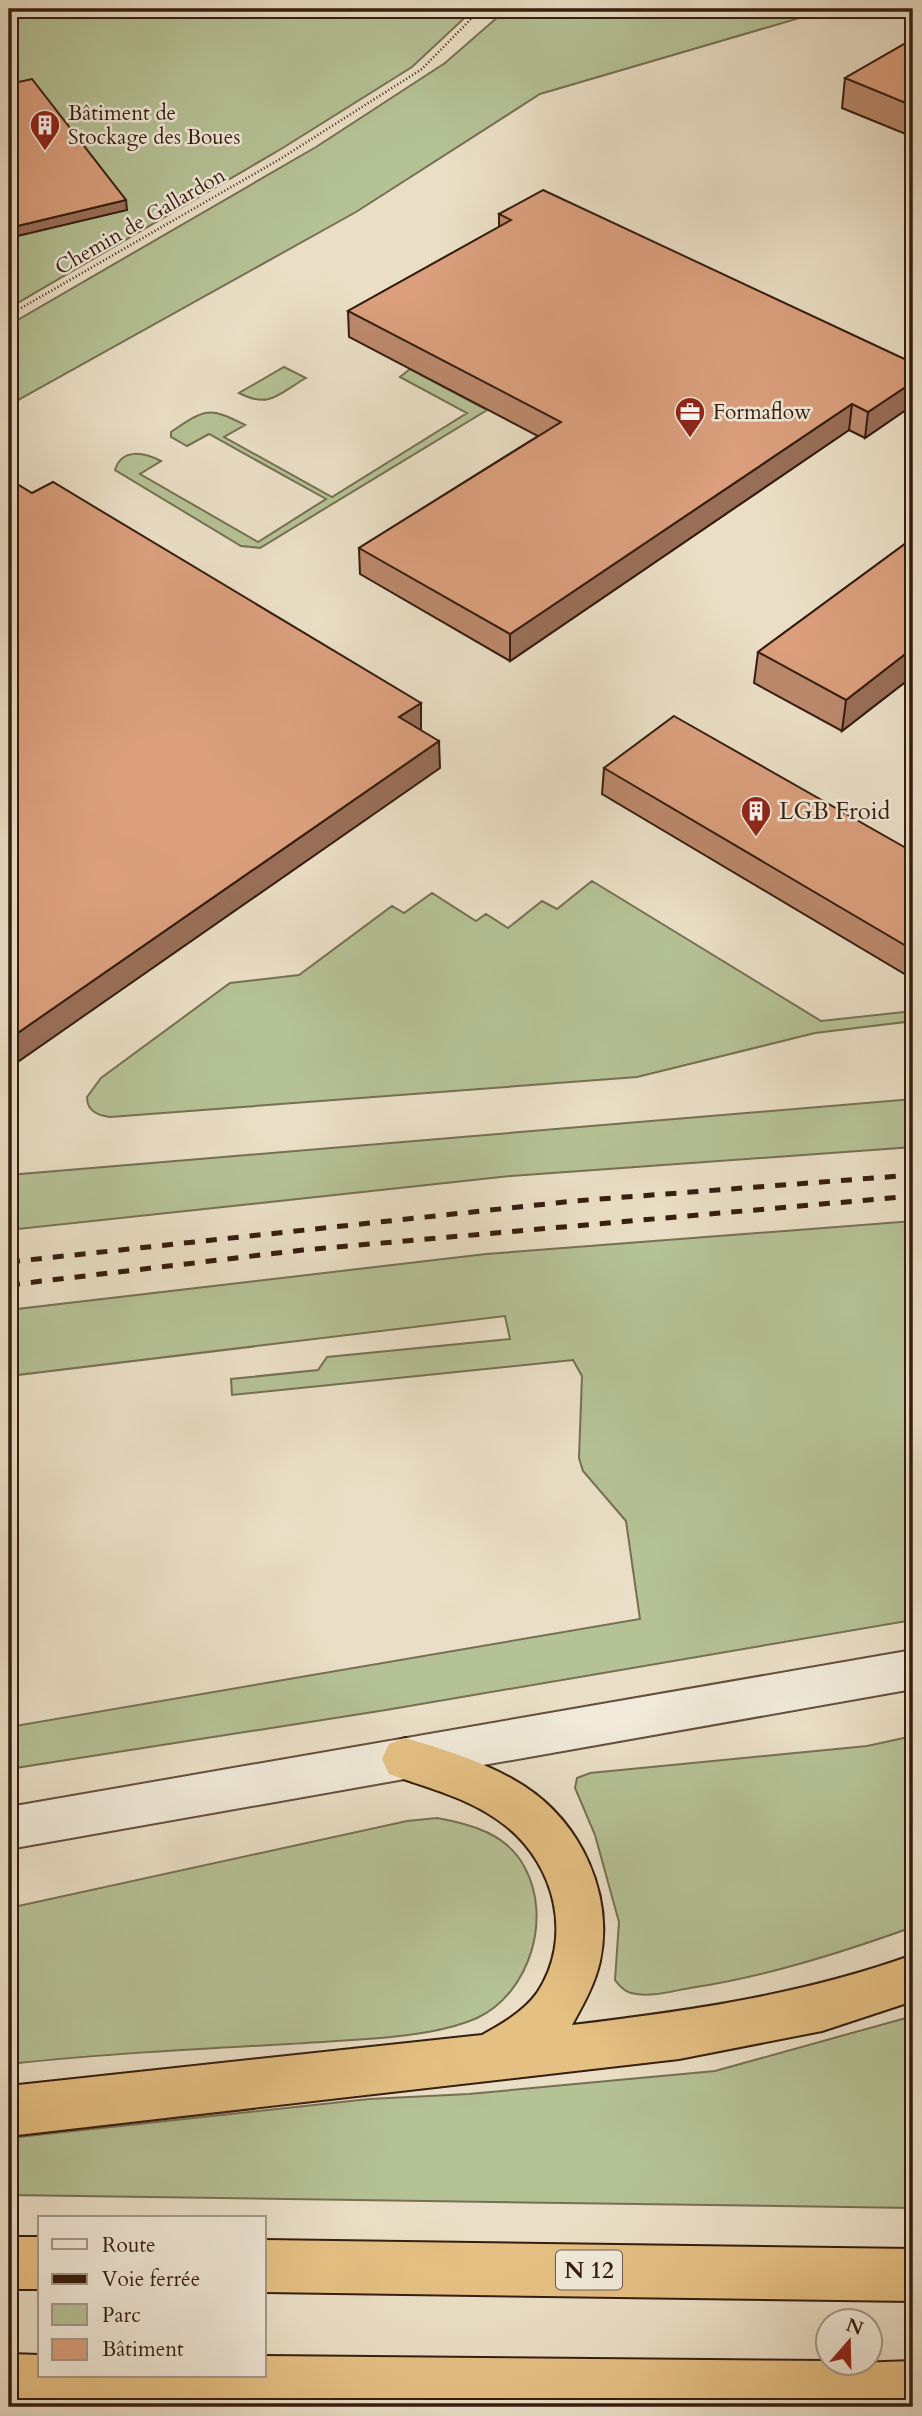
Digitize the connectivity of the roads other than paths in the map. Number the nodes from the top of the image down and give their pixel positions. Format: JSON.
{"nodes":[{"id":1,"x":913,"y":1669,"type":"edge"},
{"id":2,"x":405,"y":1759,"type":"junction"},
{"id":3,"x":9,"y":1828,"type":"edge"},
{"id":4,"x":913,"y":1978,"type":"edge"},
{"id":5,"x":484,"y":2059,"type":"junction"},
{"id":6,"x":9,"y":2111,"type":"edge"},
{"id":7,"x":9,"y":2263,"type":"edge"},
{"id":8,"x":38,"y":2263,"type":"edge"},
{"id":9,"x":266,"y":2266,"type":"edge"},
{"id":10,"x":913,"y":2274,"type":"edge"},
{"id":11,"x":9,"y":2381,"type":"edge"},
{"id":12,"x":913,"y":2388,"type":"edge"}],
"edges":[{"from":1,"to":2,"type":"street"},
{"from":2,"to":3,"type":"street"},
{"from":2,"to":5,"type":"highway"},
{"from":4,"to":5,"type":"highway"},
{"from":5,"to":6,"type":"highway"},
{"from":7,"to":8,"type":"highway"},
{"from":9,"to":10,"type":"highway","number":"N 12"},
{"from":11,"to":12,"type":"highway"}]}
